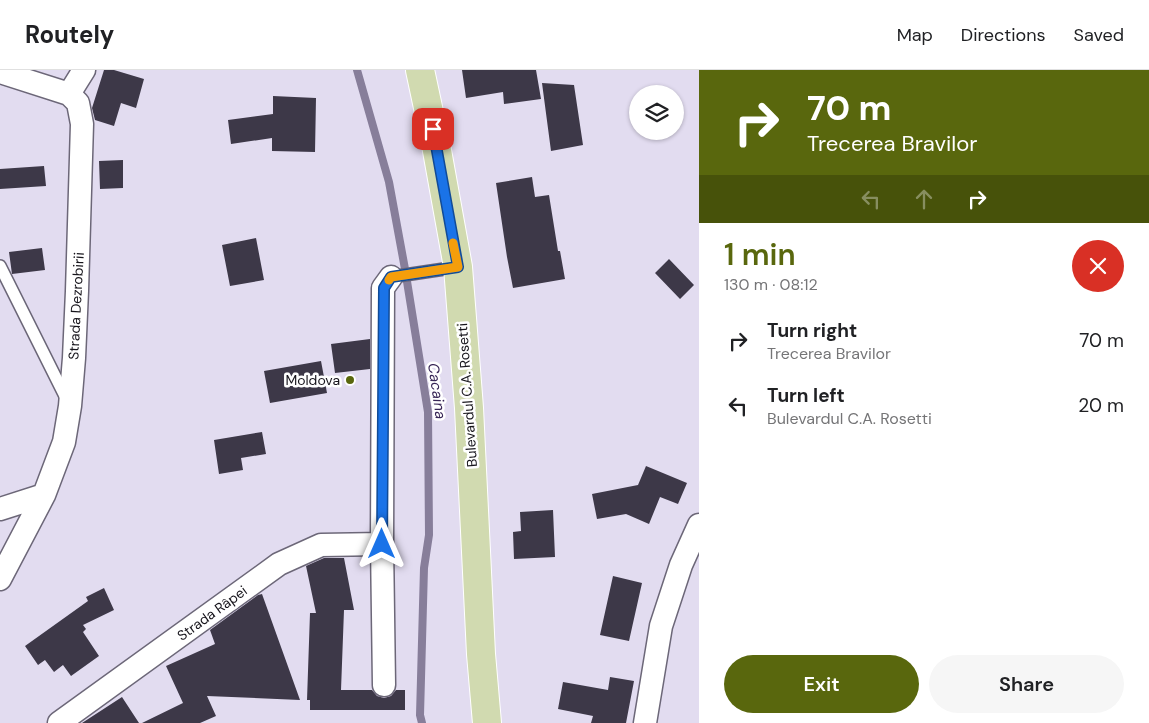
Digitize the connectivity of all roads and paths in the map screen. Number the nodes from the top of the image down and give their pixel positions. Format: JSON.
{"nodes":[{"id":1,"x":84,"y":70,"type":"edge"},
{"id":2,"x":420,"y":70,"type":"edge"},
{"id":3,"x":0,"y":72,"type":"edge"},
{"id":4,"x":69,"y":94,"type":"junction"},
{"id":5,"x":0,"y":266,"type":"edge"},
{"id":6,"x":458,"y":267,"type":"junction"},
{"id":7,"x":391,"y":277,"type":"joint"},
{"id":8,"x":70,"y":406,"type":"junction"},
{"id":9,"x":44,"y":495,"type":"junction"},
{"id":10,"x":0,"y":509,"type":"edge"},
{"id":11,"x":699,"y":524,"type":"edge"},
{"id":12,"x":382,"y":544,"type":"junction"},
{"id":13,"x":0,"y":579,"type":"edge"},
{"id":14,"x":384,"y":686,"type":"dead end"},
{"id":15,"x":59,"y":723,"type":"edge"},
{"id":16,"x":487,"y":723,"type":"edge"},
{"id":17,"x":645,"y":723,"type":"edge"}],
"edges":[{"from":1,"to":4,"type":"street"},
{"from":2,"to":6,"type":"main road","name":"Bulevardul C.A. Rosetti"},
{"from":3,"to":4,"type":"street"},
{"from":4,"to":8,"type":"street","name":"Strada Dezrobirii"},
{"from":5,"to":8,"type":"lane"},
{"from":6,"to":7,"type":"lane"},
{"from":6,"to":16,"type":"main road","name":"Bulevardul C.A. Rosetti"},
{"from":7,"to":12,"type":"street"},
{"from":8,"to":9,"type":"street","name":"Strada Dezrobirii"},
{"from":9,"to":10,"type":"street"},
{"from":9,"to":13,"type":"street","name":"Strada Dezrobirii"},
{"from":11,"to":17,"type":"street"},
{"from":12,"to":14,"type":"street"},
{"from":12,"to":15,"type":"street","name":"Strada Râpei"}]}
